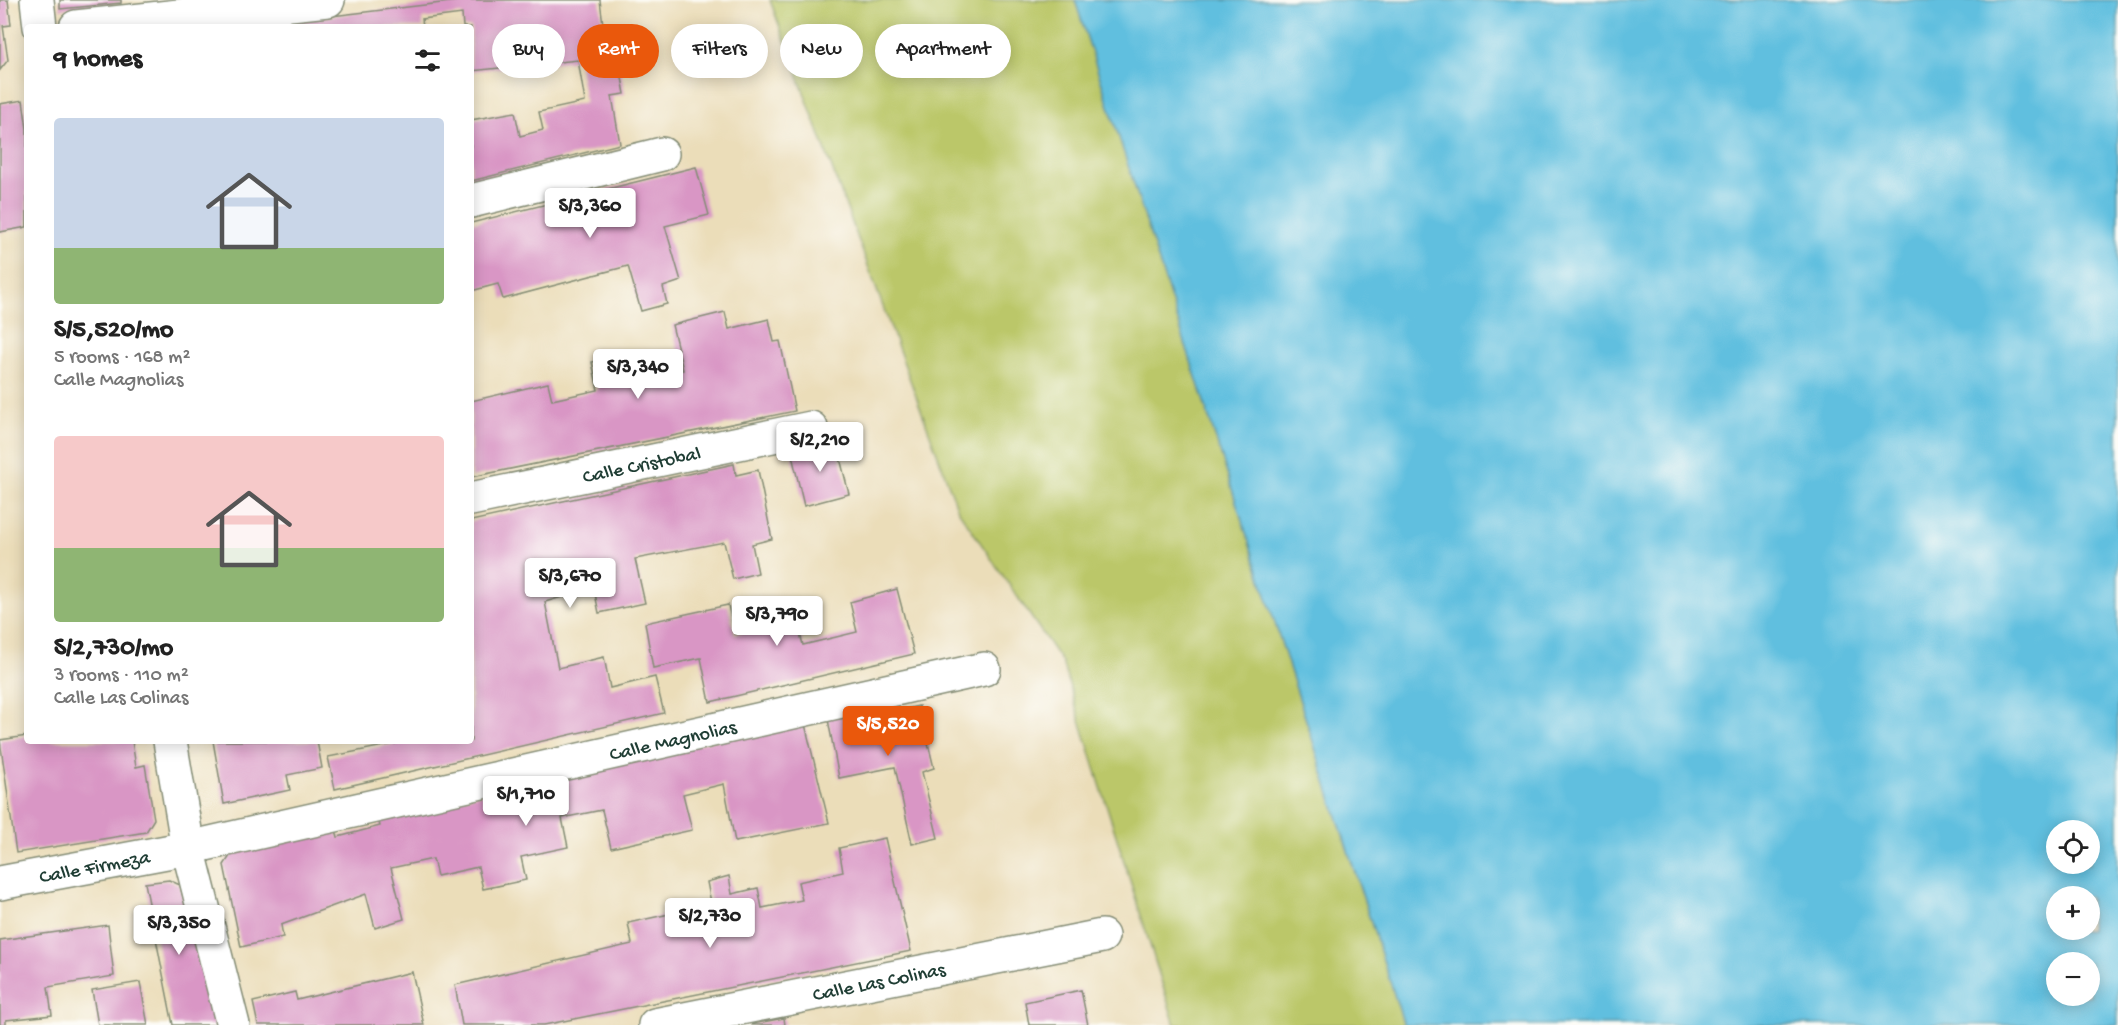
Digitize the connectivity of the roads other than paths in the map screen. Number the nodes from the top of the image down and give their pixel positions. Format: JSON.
{"nodes":[{"id":1,"x":37,"y":0,"type":"edge"},
{"id":2,"x":328,"y":0,"type":"edge"},
{"id":3,"x":243,"y":4,"type":"edge"},
{"id":4,"x":40,"y":24,"type":"edge"},
{"id":5,"x":98,"y":24,"type":"edge"},
{"id":6,"x":662,"y":154,"type":"dead end"},
{"id":7,"x":474,"y":200,"type":"edge"},
{"id":8,"x":811,"y":428,"type":"dead end"},
{"id":9,"x":474,"y":498,"type":"edge"},
{"id":10,"x":984,"y":669,"type":"dead end"},
{"id":11,"x":171,"y":744,"type":"edge"},
{"id":12,"x":188,"y":848,"type":"junction"},
{"id":13,"x":0,"y":883,"type":"edge"},
{"id":14,"x":1102,"y":936,"type":"dead end"},
{"id":15,"x":233,"y":1025,"type":"edge"},
{"id":16,"x":655,"y":1025,"type":"edge"}],
"edges":[{"from":1,"to":4,"type":"street"},
{"from":2,"to":3,"type":"street"},
{"from":3,"to":5,"type":"street"},
{"from":6,"to":7,"type":"street"},
{"from":8,"to":9,"type":"street","name":"Calle Cristobal"},
{"from":10,"to":12,"type":"street","name":"Calle Magnolias"},
{"from":11,"to":12,"type":"street"},
{"from":12,"to":13,"type":"street","name":"Calle Firmeza"},
{"from":12,"to":15,"type":"street"},
{"from":14,"to":16,"type":"street","name":"Calle Las Colinas"}]}
